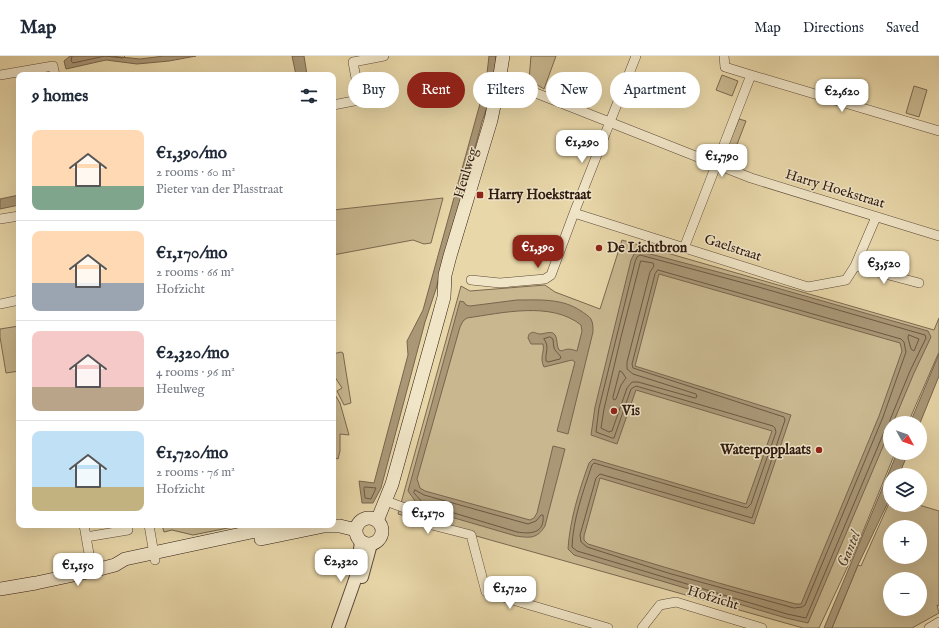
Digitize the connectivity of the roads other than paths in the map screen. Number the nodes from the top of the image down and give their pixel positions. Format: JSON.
{"nodes":[{"id":1,"x":384,"y":56,"type":"edge"},
{"id":2,"x":503,"y":56,"type":"edge"},
{"id":3,"x":510,"y":56,"type":"edge"},
{"id":4,"x":636,"y":56,"type":"edge"},
{"id":5,"x":724,"y":56,"type":"edge"},
{"id":6,"x":54,"y":70,"type":"edge"},
{"id":7,"x":32,"y":72,"type":"edge"},
{"id":8,"x":355,"y":72,"type":"edge"},
{"id":9,"x":503,"y":72,"type":"edge"},
{"id":10,"x":506,"y":72,"type":"edge"},
{"id":11,"x":16,"y":74,"type":"edge"},
{"id":12,"x":0,"y":75,"type":"edge"},
{"id":13,"x":751,"y":75,"type":"junction"},
{"id":14,"x":538,"y":94,"type":"edge"},
{"id":15,"x":348,"y":103,"type":"edge"},
{"id":16,"x":336,"y":105,"type":"edge"},
{"id":17,"x":495,"y":108,"type":"edge"},
{"id":18,"x":610,"y":122,"type":"junction"},
{"id":19,"x":939,"y":131,"type":"edge"},
{"id":20,"x":715,"y":164,"type":"junction"},
{"id":21,"x":574,"y":213,"type":"junction"},
{"id":22,"x":16,"y":216,"type":"edge"},
{"id":23,"x":876,"y":217,"type":"junction"},
{"id":24,"x":0,"y":219,"type":"edge"},
{"id":25,"x":939,"y":236,"type":"edge"},
{"id":26,"x":684,"y":248,"type":"junction"},
{"id":27,"x":855,"y":266,"type":"junction"},
{"id":28,"x":471,"y":280,"type":"dead end"},
{"id":29,"x":920,"y":283,"type":"dead end"},
{"id":30,"x":16,"y":301,"type":"edge"},
{"id":31,"x":0,"y":304,"type":"edge"},
{"id":32,"x":386,"y":501,"type":"junction"},
{"id":33,"x":336,"y":518,"type":"edge"},
{"id":34,"x":377,"y":521,"type":"junction"},
{"id":35,"x":336,"y":526,"type":"edge"},
{"id":36,"x":84,"y":528,"type":"edge"},
{"id":37,"x":149,"y":528,"type":"edge"},
{"id":38,"x":271,"y":528,"type":"edge"},
{"id":39,"x":313,"y":528,"type":"edge"},
{"id":40,"x":128,"y":530,"type":"dead end"},
{"id":41,"x":362,"y":534,"type":"junction"},
{"id":42,"x":86,"y":537,"type":"junction"},
{"id":43,"x":154,"y":556,"type":"junction"},
{"id":44,"x":92,"y":571,"type":"junction"},
{"id":45,"x":36,"y":583,"type":"junction"},
{"id":46,"x":0,"y":589,"type":"edge"},
{"id":47,"x":0,"y":596,"type":"edge"},
{"id":48,"x":939,"y":622,"type":"edge"},
{"id":49,"x":338,"y":628,"type":"edge"},
{"id":50,"x":346,"y":628,"type":"edge"},
{"id":51,"x":608,"y":628,"type":"edge"},
{"id":52,"x":642,"y":628,"type":"edge"},
{"id":53,"x":762,"y":628,"type":"edge"},
{"id":54,"x":929,"y":628,"type":"edge"}],
"edges":[{"from":1,"to":8,"type":"street"},
{"from":2,"to":9,"type":"main road","name":"Heulweg"},
{"from":3,"to":10,"type":"main road","name":"Heulweg"},
{"from":4,"to":18,"type":"street"},
{"from":5,"to":13,"type":"street"},
{"from":6,"to":7,"type":"street"},
{"from":11,"to":12,"type":"street"},
{"from":13,"to":19,"type":"street"},
{"from":13,"to":20,"type":"street"},
{"from":14,"to":18,"type":"street","name":"Harry Hoekstraat"},
{"from":15,"to":16,"type":"street"},
{"from":17,"to":32,"type":"main road","name":"Heulweg"},
{"from":18,"to":20,"type":"street","name":"Harry Hoekstraat"},
{"from":18,"to":21,"type":"street"},
{"from":20,"to":23,"type":"street","name":"Harry Hoekstraat"},
{"from":20,"to":26,"type":"street"},
{"from":21,"to":26,"type":"street","name":"Gaelstraat"},
{"from":21,"to":28,"type":"street"},
{"from":22,"to":24,"type":"street"},
{"from":23,"to":25,"type":"street","name":"Harry Hoekstraat"},
{"from":23,"to":27,"type":"street","name":"Gaelstraat"},
{"from":26,"to":27,"type":"street","name":"Gaelstraat"},
{"from":27,"to":29,"type":"street"},
{"from":30,"to":31,"type":"street"},
{"from":32,"to":34,"type":"main road","name":"Heulweg"},
{"from":32,"to":51,"type":"street"},
{"from":33,"to":41,"type":"main road"},
{"from":34,"to":41,"type":"main road"},
{"from":34,"to":41,"type":"main road"},
{"from":35,"to":41,"type":"main road"},
{"from":36,"to":42,"type":"street"},
{"from":37,"to":43,"type":"street"},
{"from":38,"to":43,"type":"main road"},
{"from":39,"to":43,"type":"main road"},
{"from":40,"to":42,"type":"street"},
{"from":41,"to":49,"type":"street"},
{"from":41,"to":50,"type":"street"},
{"from":42,"to":44,"type":"street"},
{"from":43,"to":44,"type":"main road"},
{"from":44,"to":45,"type":"main road"},
{"from":45,"to":46,"type":"main road"},
{"from":45,"to":47,"type":"main road"},
{"from":48,"to":54,"type":"street"},
{"from":52,"to":53,"type":"street","name":"Hofzicht"}]}
